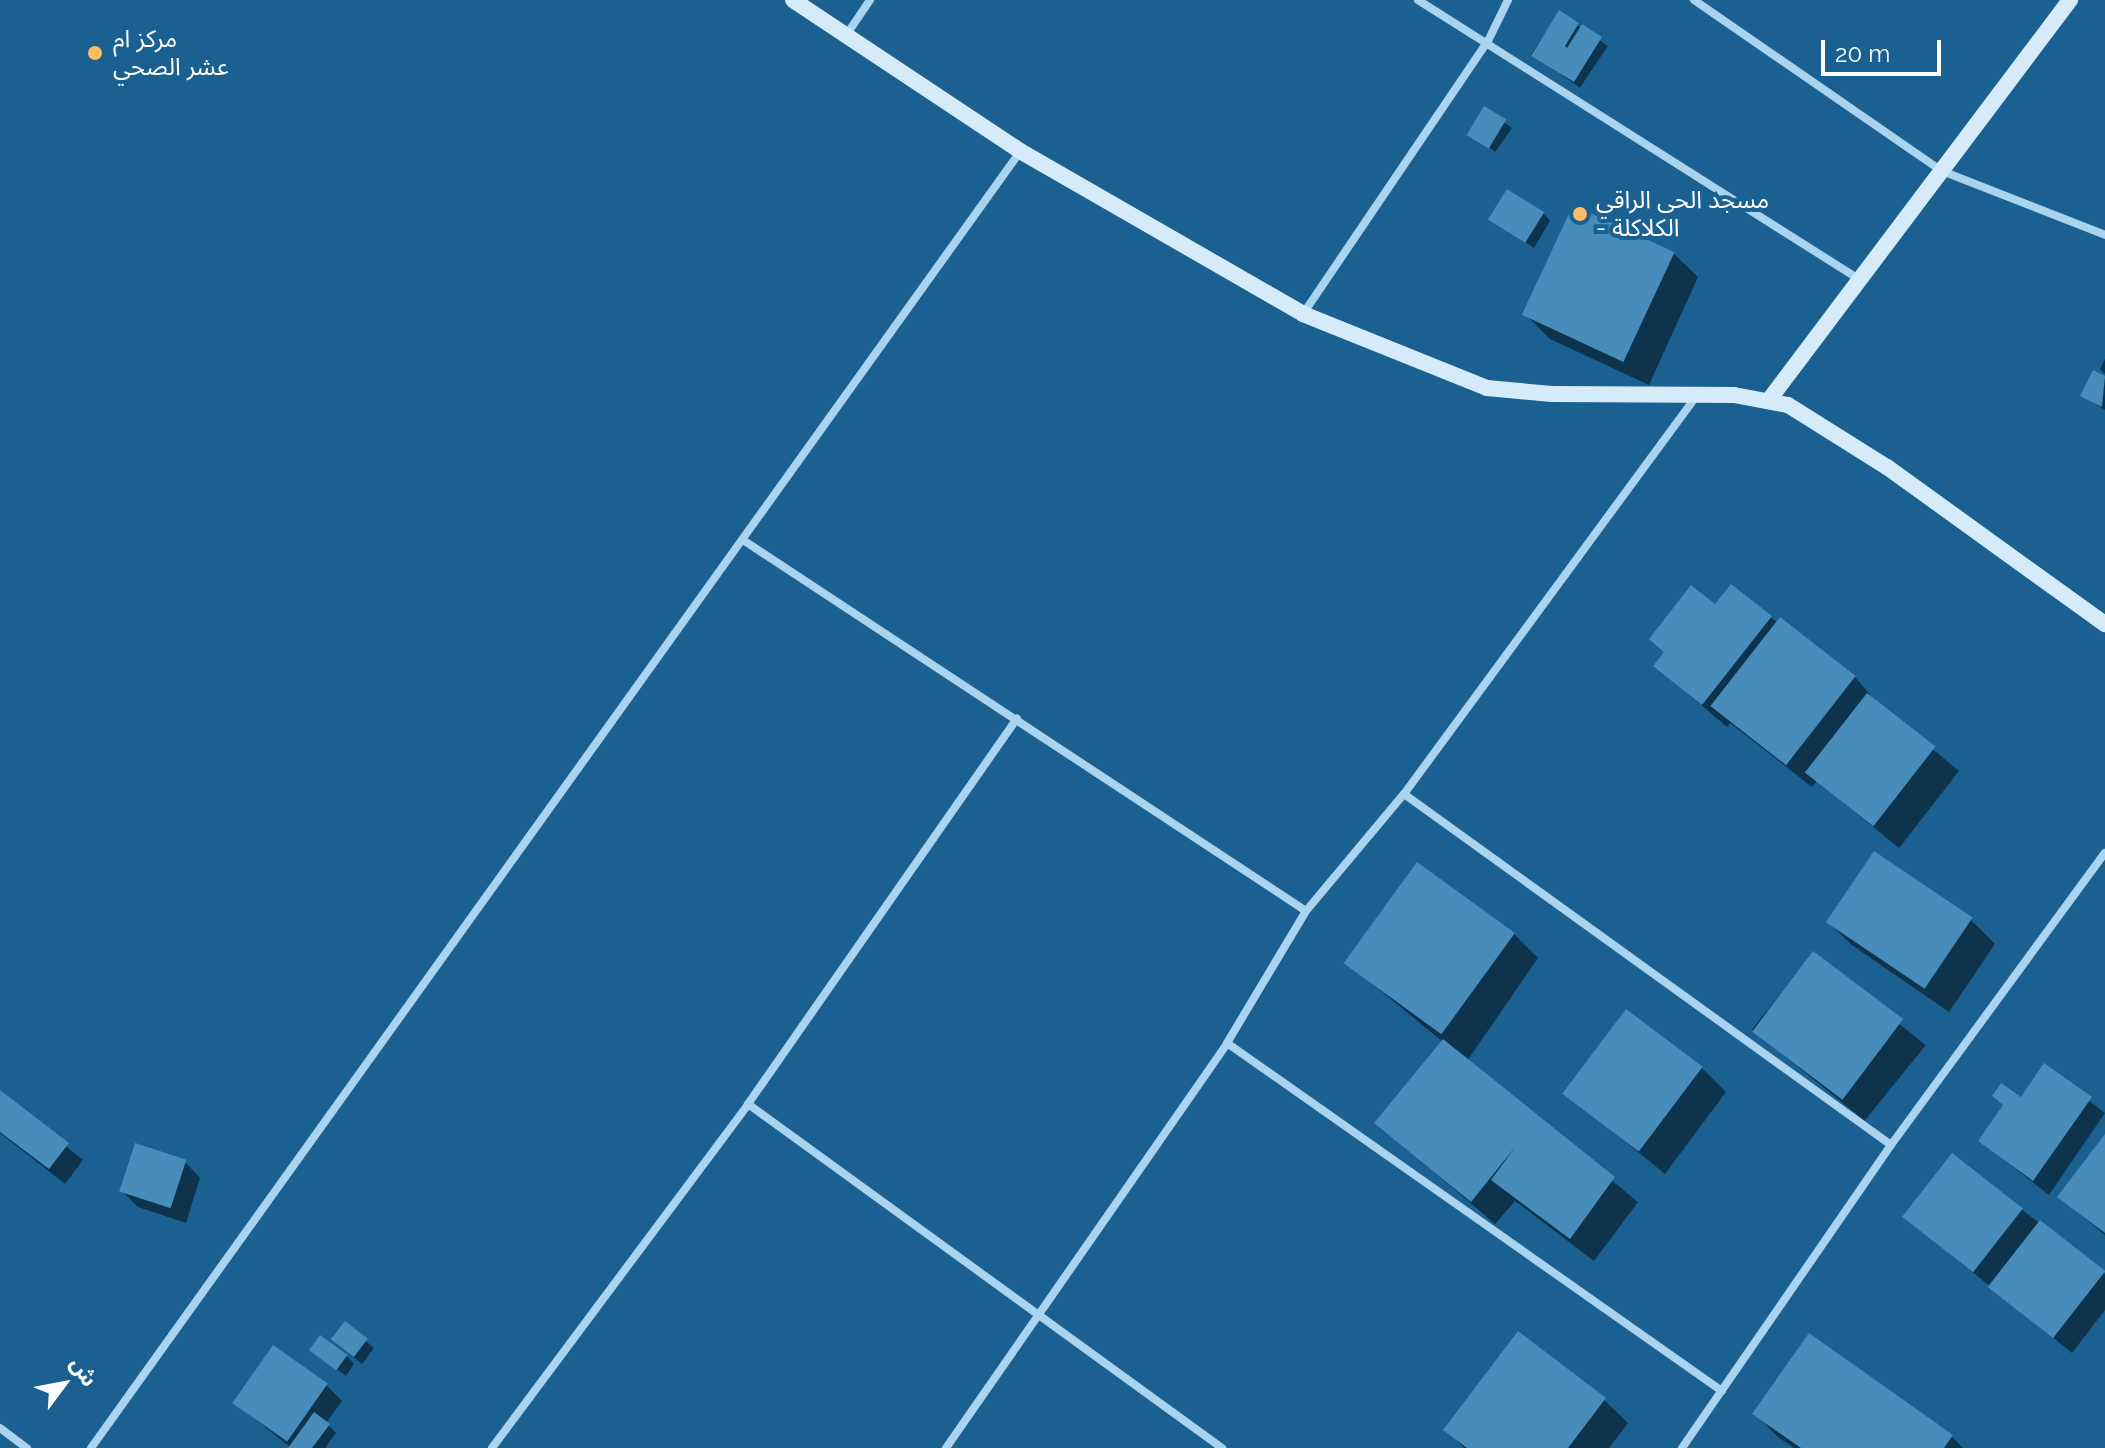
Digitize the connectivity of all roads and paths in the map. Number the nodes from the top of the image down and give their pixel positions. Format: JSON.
{"nodes":[{"id":1,"x":793,"y":0,"type":"edge"},
{"id":2,"x":870,"y":0,"type":"edge"},
{"id":3,"x":1418,"y":0,"type":"edge"},
{"id":4,"x":1508,"y":0,"type":"edge"},
{"id":5,"x":1694,"y":0,"type":"edge"},
{"id":6,"x":2070,"y":0,"type":"edge"},
{"id":7,"x":847,"y":34,"type":"junction"},
{"id":8,"x":1488,"y":41,"type":"junction"},
{"id":9,"x":1020,"y":151,"type":"junction"},
{"id":10,"x":1942,"y":171,"type":"junction"},
{"id":11,"x":2105,"y":235,"type":"edge"},
{"id":12,"x":1857,"y":278,"type":"junction"},
{"id":13,"x":1303,"y":314,"type":"junction"},
{"id":14,"x":1698,"y":394,"type":"junction"},
{"id":15,"x":1769,"y":400,"type":"junction"},
{"id":16,"x":743,"y":540,"type":"junction"},
{"id":17,"x":2105,"y":624,"type":"edge"},
{"id":18,"x":1017,"y":719,"type":"junction"},
{"id":19,"x":1404,"y":794,"type":"junction"},
{"id":20,"x":2105,"y":853,"type":"edge"},
{"id":21,"x":1306,"y":911,"type":"junction"},
{"id":22,"x":1227,"y":1043,"type":"junction"},
{"id":23,"x":748,"y":1104,"type":"junction"},
{"id":24,"x":1891,"y":1145,"type":"junction"},
{"id":25,"x":1039,"y":1319,"type":"junction"},
{"id":26,"x":1722,"y":1391,"type":"junction"},
{"id":27,"x":0,"y":1428,"type":"edge"},
{"id":28,"x":27,"y":1448,"type":"edge"},
{"id":29,"x":91,"y":1448,"type":"edge"},
{"id":30,"x":492,"y":1448,"type":"edge"},
{"id":31,"x":946,"y":1448,"type":"edge"},
{"id":32,"x":1222,"y":1448,"type":"edge"},
{"id":33,"x":1682,"y":1448,"type":"edge"}],
"edges":[{"from":1,"to":7,"type":"street"},
{"from":2,"to":7,"type":"street"},
{"from":3,"to":8,"type":"street"},
{"from":4,"to":8,"type":"street"},
{"from":5,"to":10,"type":"street"},
{"from":6,"to":10,"type":"street"},
{"from":7,"to":9,"type":"street"},
{"from":8,"to":12,"type":"street"},
{"from":8,"to":13,"type":"street"},
{"from":9,"to":13,"type":"street"},
{"from":9,"to":16,"type":"street"},
{"from":10,"to":11,"type":"street"},
{"from":10,"to":12,"type":"street"},
{"from":12,"to":15,"type":"street"},
{"from":13,"to":14,"type":"street"},
{"from":14,"to":15,"type":"street"},
{"from":14,"to":19,"type":"street"},
{"from":15,"to":17,"type":"street"},
{"from":16,"to":18,"type":"street"},
{"from":16,"to":29,"type":"street"},
{"from":18,"to":21,"type":"street"},
{"from":18,"to":23,"type":"street"},
{"from":19,"to":21,"type":"street"},
{"from":19,"to":24,"type":"street"},
{"from":20,"to":24,"type":"street"},
{"from":21,"to":22,"type":"street"},
{"from":22,"to":25,"type":"street"},
{"from":22,"to":26,"type":"street"},
{"from":23,"to":25,"type":"street"},
{"from":23,"to":30,"type":"street"},
{"from":24,"to":26,"type":"street"},
{"from":25,"to":31,"type":"street"},
{"from":25,"to":32,"type":"street"},
{"from":26,"to":33,"type":"street"},
{"from":27,"to":28,"type":"street"}]}
